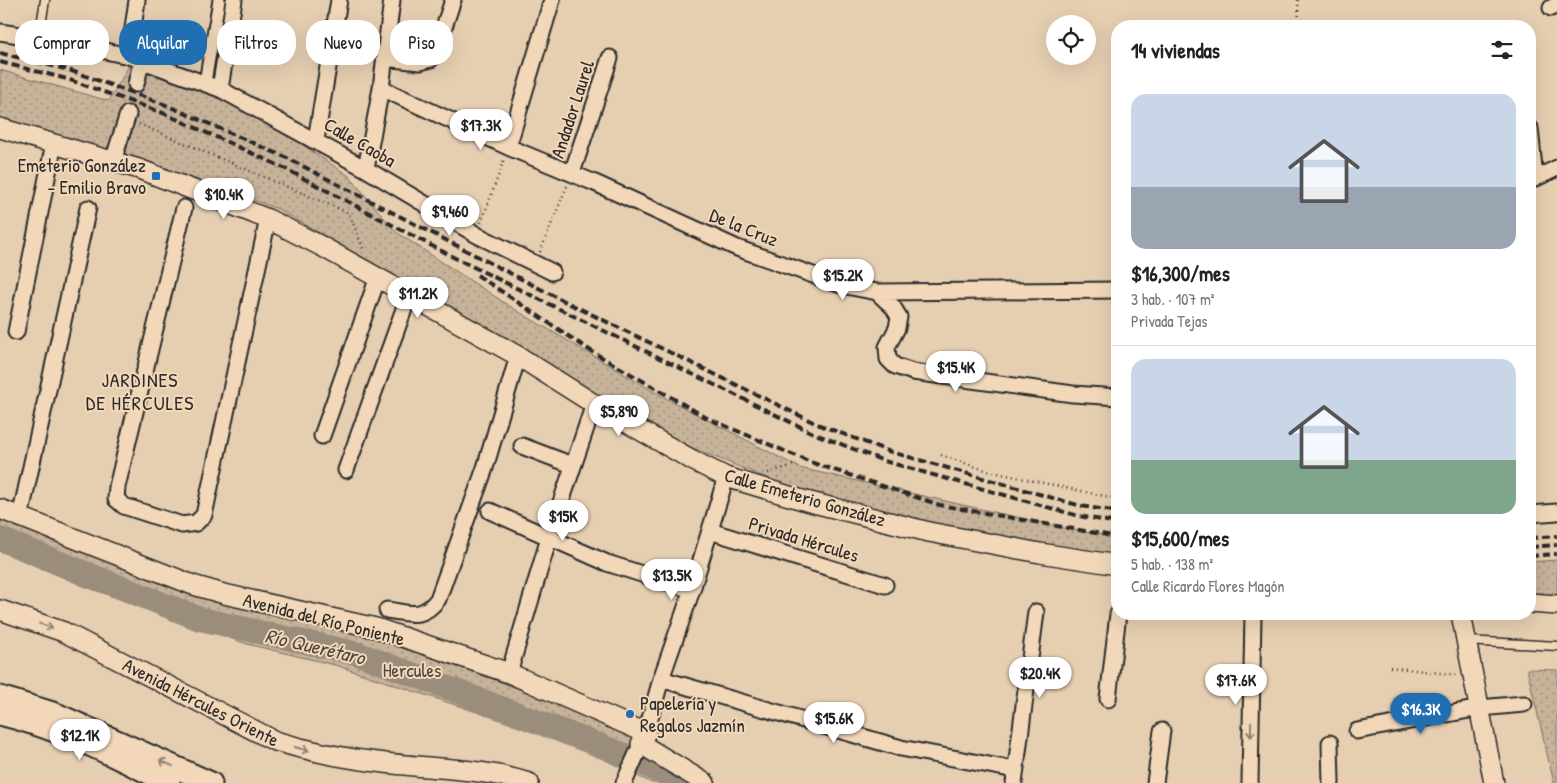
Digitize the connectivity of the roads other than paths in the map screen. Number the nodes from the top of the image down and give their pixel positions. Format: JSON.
{"nodes":[{"id":1,"x":44,"y":0,"type":"edge"},
{"id":2,"x":138,"y":0,"type":"edge"},
{"id":3,"x":219,"y":0,"type":"edge"},
{"id":4,"x":234,"y":0,"type":"edge"},
{"id":5,"x":339,"y":0,"type":"edge"},
{"id":6,"x":392,"y":0,"type":"edge"},
{"id":7,"x":453,"y":0,"type":"edge"},
{"id":8,"x":552,"y":0,"type":"edge"},
{"id":9,"x":41,"y":20,"type":"edge"},
{"id":10,"x":137,"y":20,"type":"edge"},
{"id":11,"x":0,"y":32,"type":"edge"},
{"id":12,"x":15,"y":34,"type":"edge"},
{"id":13,"x":384,"y":58,"type":"junction"},
{"id":14,"x":610,"y":58,"type":"dead end"},
{"id":15,"x":136,"y":65,"type":"edge"},
{"id":16,"x":156,"y":65,"type":"edge"},
{"id":17,"x":205,"y":82,"type":"junction"},
{"id":18,"x":136,"y":84,"type":"tunnel mouth"},
{"id":19,"x":381,"y":88,"type":"junction"},
{"id":20,"x":220,"y":89,"type":"junction"},
{"id":21,"x":130,"y":118,"type":"tunnel mouth"},
{"id":22,"x":0,"y":128,"type":"edge"},
{"id":23,"x":316,"y":140,"type":"junction"},
{"id":24,"x":54,"y":143,"type":"junction"},
{"id":25,"x":508,"y":147,"type":"junction"},
{"id":26,"x":114,"y":161,"type":"junction"},
{"id":27,"x":1557,"y":168,"type":"edge"},
{"id":28,"x":366,"y":169,"type":"junction"},
{"id":29,"x":572,"y":172,"type":"junction"},
{"id":30,"x":1536,"y":178,"type":"edge"},
{"id":31,"x":88,"y":208,"type":"dead end"},
{"id":32,"x":184,"y":208,"type":"dead end"},
{"id":33,"x":268,"y":219,"type":"junction"},
{"id":34,"x":552,"y":272,"type":"dead end"},
{"id":35,"x":378,"y":277,"type":"junction"},
{"id":36,"x":1111,"y":290,"type":"edge"},
{"id":37,"x":878,"y":292,"type":"junction"},
{"id":38,"x":409,"y":295,"type":"junction"},
{"id":39,"x":16,"y":332,"type":"dead end"},
{"id":40,"x":518,"y":356,"type":"junction"},
{"id":41,"x":1111,"y":397,"type":"edge"},
{"id":42,"x":594,"y":404,"type":"junction"},
{"id":43,"x":322,"y":436,"type":"dead end"},
{"id":44,"x":522,"y":446,"type":"dead end"},
{"id":45,"x":572,"y":465,"type":"junction"},
{"id":46,"x":346,"y":470,"type":"dead end"},
{"id":47,"x":726,"y":477,"type":"junction"},
{"id":48,"x":0,"y":509,"type":"edge"},
{"id":49,"x":490,"y":511,"type":"dead end"},
{"id":50,"x":1557,"y":512,"type":"edge"},
{"id":51,"x":1536,"y":514,"type":"edge"},
{"id":52,"x":20,"y":517,"type":"junction"},
{"id":53,"x":710,"y":531,"type":"junction"},
{"id":54,"x":549,"y":538,"type":"junction"},
{"id":55,"x":1111,"y":564,"type":"edge"},
{"id":56,"x":885,"y":585,"type":"dead end"},
{"id":57,"x":692,"y":590,"type":"junction"},
{"id":58,"x":1536,"y":603,"type":"edge"},
{"id":59,"x":1557,"y":605,"type":"edge"},
{"id":60,"x":0,"y":610,"type":"edge"},
{"id":61,"x":387,"y":610,"type":"dead end"},
{"id":62,"x":1036,"y":612,"type":"dead end"},
{"id":63,"x":1117,"y":620,"type":"edge"},
{"id":64,"x":1253,"y":620,"type":"edge"},
{"id":65,"x":1462,"y":620,"type":"edge"},
{"id":66,"x":1466,"y":640,"type":"junction"},
{"id":67,"x":1557,"y":646,"type":"edge"},
{"id":68,"x":509,"y":673,"type":"junction"},
{"id":69,"x":662,"y":679,"type":"junction"},
{"id":70,"x":0,"y":697,"type":"edge"},
{"id":71,"x":1108,"y":699,"type":"dead end"},
{"id":72,"x":1524,"y":704,"type":"dead end"},
{"id":73,"x":1480,"y":708,"type":"junction"},
{"id":74,"x":0,"y":714,"type":"edge"},
{"id":75,"x":1162,"y":731,"type":"dead end"},
{"id":76,"x":1357,"y":731,"type":"dead end"},
{"id":77,"x":1330,"y":743,"type":"dead end"},
{"id":78,"x":641,"y":744,"type":"junction"},
{"id":79,"x":1015,"y":777,"type":"edge"},
{"id":80,"x":626,"y":779,"type":"edge"},
{"id":81,"x":169,"y":783,"type":"edge"},
{"id":82,"x":211,"y":783,"type":"edge"},
{"id":83,"x":530,"y":783,"type":"edge"},
{"id":84,"x":705,"y":783,"type":"edge"},
{"id":85,"x":1155,"y":783,"type":"edge"},
{"id":86,"x":1250,"y":783,"type":"edge"},
{"id":87,"x":1330,"y":783,"type":"edge"},
{"id":88,"x":1494,"y":783,"type":"edge"}],
"edges":[{"from":1,"to":9,"type":"lane"},
{"from":2,"to":10,"type":"street"},
{"from":3,"to":17,"type":"street"},
{"from":4,"to":20,"type":"street"},
{"from":5,"to":23,"type":"street"},
{"from":6,"to":13,"type":"street"},
{"from":7,"to":13,"type":"street"},
{"from":8,"to":25,"type":"street"},
{"from":11,"to":12,"type":"street","name":"Calle Caoba"},
{"from":13,"to":19,"type":"street"},
{"from":14,"to":29,"type":"street","name":"Andador Laurel"},
{"from":15,"to":18,"type":"street"},
{"from":16,"to":17,"type":"street","name":"Calle Caoba"},
{"from":17,"to":20,"type":"street","name":"Calle Caoba"},
{"from":19,"to":25,"type":"street","name":"De la Cruz"},
{"from":19,"to":28,"type":"street"},
{"from":20,"to":23,"type":"street","name":"Calle Caoba"},
{"from":21,"to":26,"type":"street"},
{"from":22,"to":24,"type":"street","name":"Calle Emeterio González"},
{"from":23,"to":28,"type":"street","name":"Calle Caoba"},
{"from":24,"to":26,"type":"street","name":"Calle Emeterio González"},
{"from":24,"to":39,"type":"street"},
{"from":25,"to":29,"type":"street","name":"De la Cruz"},
{"from":26,"to":33,"type":"street","name":"Calle Emeterio González"},
{"from":27,"to":30,"type":"street"},
{"from":28,"to":34,"type":"street","name":"Calle Caoba"},
{"from":29,"to":37,"type":"street","name":"De la Cruz"},
{"from":31,"to":52,"type":"street"},
{"from":32,"to":33,"type":"street"},
{"from":33,"to":35,"type":"street","name":"Calle Emeterio González"},
{"from":35,"to":38,"type":"street","name":"Calle Emeterio González"},
{"from":35,"to":43,"type":"street"},
{"from":36,"to":37,"type":"street","name":"De la Cruz"},
{"from":37,"to":41,"type":"street"},
{"from":38,"to":40,"type":"street","name":"Calle Emeterio González"},
{"from":38,"to":46,"type":"street"},
{"from":40,"to":42,"type":"street","name":"Calle Emeterio González"},
{"from":40,"to":61,"type":"street"},
{"from":42,"to":45,"type":"street"},
{"from":42,"to":47,"type":"street","name":"Calle Emeterio González"},
{"from":44,"to":45,"type":"street"},
{"from":45,"to":54,"type":"street"},
{"from":47,"to":53,"type":"street"},
{"from":47,"to":55,"type":"street","name":"Calle Emeterio González"},
{"from":48,"to":52,"type":"street","name":"Avenida del Río Poniente"},
{"from":49,"to":54,"type":"street"},
{"from":50,"to":51,"type":"street"},
{"from":52,"to":68,"type":"street","name":"Avenida del Río Poniente"},
{"from":53,"to":56,"type":"street","name":"Privada Hércules"},
{"from":53,"to":57,"type":"street"},
{"from":54,"to":57,"type":"street"},
{"from":54,"to":68,"type":"street"},
{"from":57,"to":69,"type":"street"},
{"from":58,"to":59,"type":"street"},
{"from":60,"to":83,"type":"street","name":"Avenida Hércules Oriente","one_way":true},
{"from":62,"to":79,"type":"street"},
{"from":63,"to":71,"type":"street"},
{"from":64,"to":86,"type":"street","one_way":true},
{"from":65,"to":66,"type":"street"},
{"from":66,"to":67,"type":"lane"},
{"from":66,"to":73,"type":"street"},
{"from":68,"to":78,"type":"street","name":"Avenida del Río Poniente"},
{"from":69,"to":78,"type":"street"},
{"from":69,"to":79,"type":"street"},
{"from":82,"to":70,"type":"main road","one_way":true},
{"from":72,"to":73,"type":"street"},
{"from":73,"to":76,"type":"street"},
{"from":73,"to":88,"type":"street"},
{"from":74,"to":81,"type":"main road"},
{"from":75,"to":85,"type":"street"},
{"from":77,"to":87,"type":"street"},
{"from":78,"to":80,"type":"street"},
{"from":78,"to":84,"type":"street","name":"Avenida del Río Poniente"}]}
